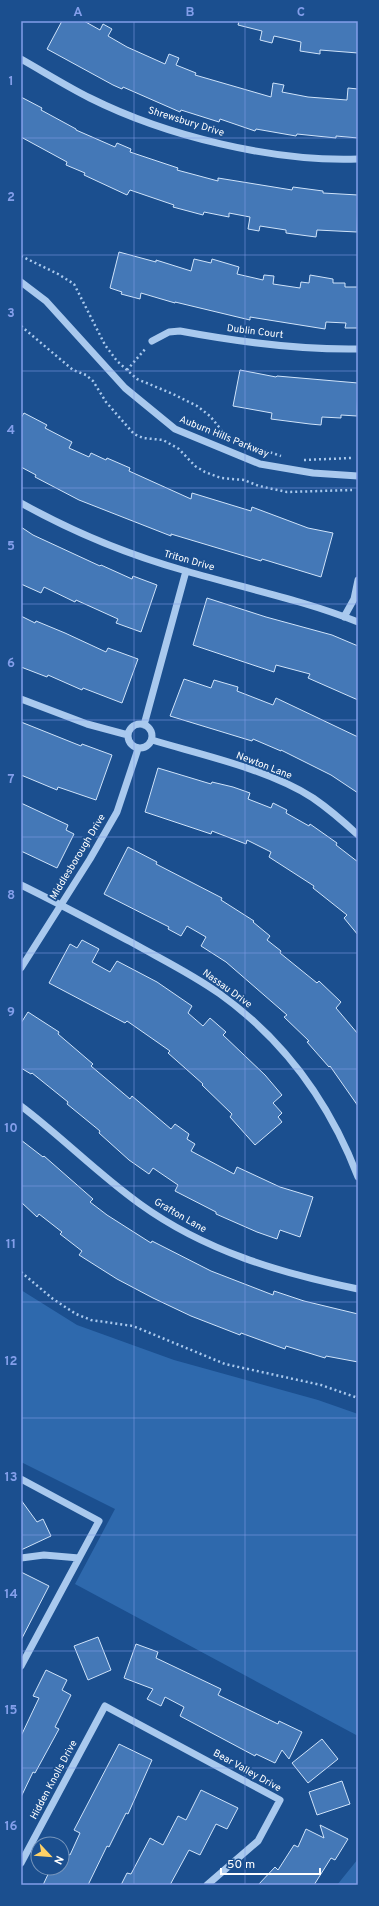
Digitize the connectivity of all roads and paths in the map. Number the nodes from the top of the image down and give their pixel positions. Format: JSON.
{"nodes":[{"id":1,"x":21,"y":59,"type":"edge"},
{"id":2,"x":358,"y":159,"type":"edge"},
{"id":3,"x":21,"y":256,"type":"edge"},
{"id":4,"x":21,"y":282,"type":"edge"},
{"id":5,"x":152,"y":341,"type":"joint"},
{"id":6,"x":358,"y":349,"type":"edge"},
{"id":7,"x":127,"y":370,"type":"junction"},
{"id":8,"x":289,"y":457,"type":"dead end"},
{"id":9,"x":351,"y":458,"type":"dead end"},
{"id":10,"x":296,"y":459,"type":"dead end"},
{"id":11,"x":358,"y":476,"type":"edge"},
{"id":12,"x":21,"y":503,"type":"edge"},
{"id":13,"x":186,"y":571,"type":"junction"},
{"id":14,"x":358,"y":580,"type":"edge"},
{"id":15,"x":344,"y":617,"type":"junction"},
{"id":16,"x":358,"y":622,"type":"edge"},
{"id":17,"x":21,"y":699,"type":"edge"},
{"id":18,"x":144,"y":725,"type":"junction"},
{"id":19,"x":128,"y":735,"type":"junction"},
{"id":20,"x":152,"y":740,"type":"junction"},
{"id":21,"x":138,"y":748,"type":"junction"},
{"id":22,"x":358,"y":835,"type":"edge"},
{"id":23,"x":21,"y":885,"type":"edge"},
{"id":24,"x":61,"y":905,"type":"junction"},
{"id":25,"x":21,"y":968,"type":"edge"},
{"id":26,"x":21,"y":1106,"type":"edge"},
{"id":27,"x":358,"y":1177,"type":"edge"},
{"id":28,"x":21,"y":1272,"type":"edge"},
{"id":29,"x":358,"y":1289,"type":"edge"},
{"id":30,"x":358,"y":1398,"type":"edge"},
{"id":31,"x":21,"y":1479,"type":"edge"},
{"id":32,"x":21,"y":1558,"type":"edge"},
{"id":33,"x":79,"y":1558,"type":"junction"},
{"id":34,"x":21,"y":1666,"type":"edge"},
{"id":35,"x":105,"y":1706,"type":"joint"},
{"id":36,"x":21,"y":1863,"type":"edge"},
{"id":37,"x":206,"y":1885,"type":"edge"}],
"edges":[{"from":1,"to":2,"type":"street","name":"Shrewsbury Drive"},
{"from":3,"to":7,"type":"path"},
{"from":4,"to":11,"type":"street","name":"Auburn Hills Parkway"},
{"from":5,"to":6,"type":"street","name":"Dublin Court"},
{"from":5,"to":7,"type":"path"},
{"from":7,"to":8,"type":"path"},
{"from":9,"to":10,"type":"path"},
{"from":12,"to":13,"type":"street","name":"Triton Drive"},
{"from":13,"to":15,"type":"street","name":"Triton Drive"},
{"from":13,"to":18,"type":"street"},
{"from":14,"to":15,"type":"street"},
{"from":15,"to":16,"type":"street","name":"Triton Drive"},
{"from":17,"to":19,"type":"street"},
{"from":18,"to":19,"type":"street"},
{"from":18,"to":20,"type":"street"},
{"from":19,"to":21,"type":"street"},
{"from":20,"to":21,"type":"street"},
{"from":20,"to":22,"type":"street","name":"Newton Lane"},
{"from":21,"to":24,"type":"street","name":"Middlesborough Drive"},
{"from":23,"to":24,"type":"street","name":"Nassau Drive"},
{"from":24,"to":25,"type":"street","name":"Middlesborough Drive"},
{"from":24,"to":27,"type":"street","name":"Nassau Drive"},
{"from":26,"to":29,"type":"street","name":"Grafton Lane"},
{"from":28,"to":30,"type":"path"},
{"from":31,"to":33,"type":"street"},
{"from":32,"to":33,"type":"street"},
{"from":33,"to":34,"type":"street"},
{"from":35,"to":36,"type":"street","name":"Hidden Knolls Drive"},
{"from":35,"to":37,"type":"street","name":"Bear Valley Drive"}]}
